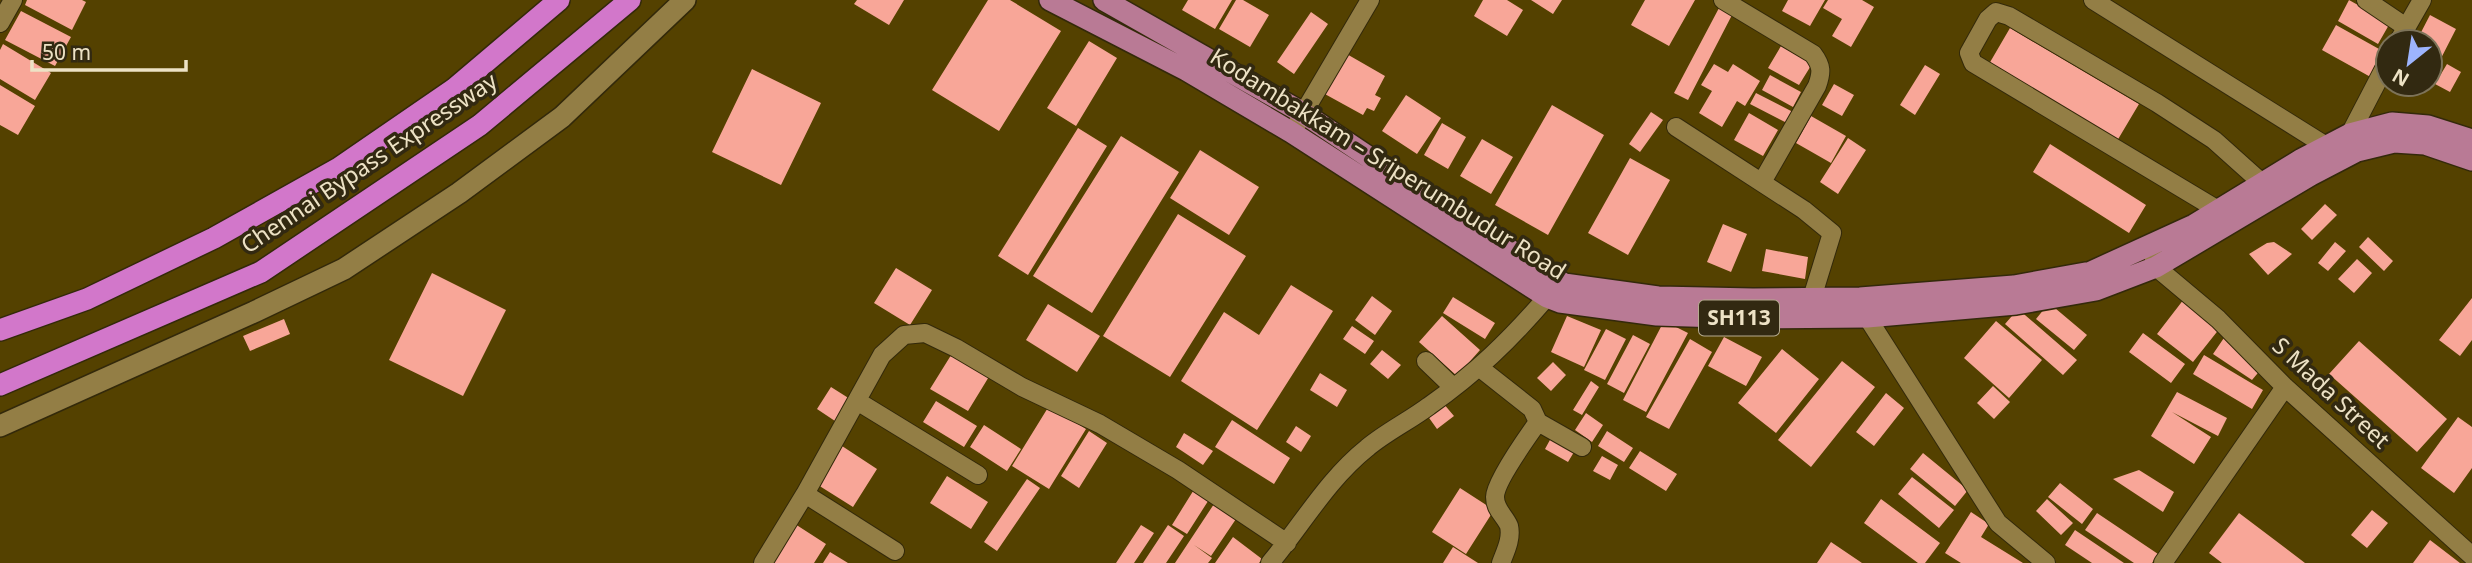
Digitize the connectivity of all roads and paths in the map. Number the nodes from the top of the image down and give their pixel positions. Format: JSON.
{"nodes":[{"id":1,"x":13,"y":0,"type":"edge"},
{"id":2,"x":559,"y":0,"type":"edge"},
{"id":3,"x":630,"y":0,"type":"edge"},
{"id":4,"x":685,"y":0,"type":"edge"},
{"id":5,"x":1050,"y":0,"type":"edge"},
{"id":6,"x":1104,"y":0,"type":"edge"},
{"id":7,"x":1370,"y":0,"type":"edge"},
{"id":8,"x":1723,"y":0,"type":"edge"},
{"id":9,"x":2093,"y":0,"type":"edge"},
{"id":10,"x":2366,"y":0,"type":"edge"},
{"id":11,"x":2422,"y":0,"type":"edge"},
{"id":12,"x":0,"y":23,"type":"edge"},
{"id":13,"x":2395,"y":28,"type":"edge"},
{"id":14,"x":2406,"y":28,"type":"edge"},
{"id":15,"x":2374,"y":88,"type":"edge"},
{"id":16,"x":1303,"y":113,"type":"junction"},
{"id":17,"x":1676,"y":127,"type":"dead end"},
{"id":18,"x":1291,"y":132,"type":"junction"},
{"id":19,"x":2350,"y":134,"type":"junction"},
{"id":20,"x":2472,"y":140,"type":"edge"},
{"id":21,"x":2326,"y":146,"type":"junction"},
{"id":22,"x":2472,"y":160,"type":"edge"},
{"id":23,"x":1762,"y":182,"type":"junction"},
{"id":24,"x":2262,"y":183,"type":"junction"},
{"id":25,"x":2218,"y":210,"type":"junction"},
{"id":26,"x":2154,"y":257,"type":"junction"},
{"id":27,"x":1547,"y":297,"type":"junction"},
{"id":28,"x":1812,"y":298,"type":"junction"},
{"id":29,"x":1864,"y":307,"type":"junction"},
{"id":30,"x":0,"y":330,"type":"edge"},
{"id":31,"x":1426,"y":362,"type":"dead end"},
{"id":32,"x":1480,"y":368,"type":"junction"},
{"id":33,"x":0,"y":385,"type":"edge"},
{"id":34,"x":1453,"y":387,"type":"junction"},
{"id":35,"x":2285,"y":387,"type":"junction"},
{"id":36,"x":857,"y":401,"type":"junction"},
{"id":37,"x":1538,"y":422,"type":"junction"},
{"id":38,"x":0,"y":426,"type":"edge"},
{"id":39,"x":1582,"y":447,"type":"dead end"},
{"id":40,"x":978,"y":475,"type":"dead end"},
{"id":41,"x":805,"y":494,"type":"junction"},
{"id":42,"x":1287,"y":542,"type":"junction"},
{"id":43,"x":895,"y":551,"type":"dead end"},
{"id":44,"x":2472,"y":556,"type":"edge"},
{"id":45,"x":763,"y":563,"type":"edge"},
{"id":46,"x":1270,"y":563,"type":"edge"},
{"id":47,"x":1501,"y":563,"type":"edge"},
{"id":48,"x":2046,"y":563,"type":"edge"},
{"id":49,"x":2163,"y":563,"type":"edge"}],
"edges":[{"from":1,"to":12,"type":"street"},
{"from":2,"to":30,"type":"highway","name":"Chennai Bypass Expressway"},
{"from":3,"to":33,"type":"highway","name":"Chennai Bypass Expressway"},
{"from":4,"to":38,"type":"street"},
{"from":5,"to":18,"type":"main road","name":"Kodambakkam – Sriperumbudur Road","number":"SH113"},
{"from":6,"to":16,"type":"main road","name":"Kodambakkam – Sriperumbudur Road","number":"SH113"},
{"from":7,"to":16,"type":"street"},
{"from":8,"to":23,"type":"street"},
{"from":9,"to":21,"type":"street"},
{"from":10,"to":13,"type":"street"},
{"from":11,"to":14,"type":"street"},
{"from":15,"to":19,"type":"street"},
{"from":16,"to":18,"type":"street"},
{"from":16,"to":28,"type":"main road","name":"Kodambakkam – Sriperumbudur Road","number":"SH113"},
{"from":17,"to":23,"type":"street"},
{"from":18,"to":27,"type":"main road","name":"Kodambakkam – Sriperumbudur Road","number":"SH113"},
{"from":19,"to":20,"type":"main road","name":"Kodambakkam – Sriperumbudur Road","number":"SH113"},
{"from":19,"to":21,"type":"main road","name":"Kodambakkam – Sriperumbudur Road","number":"SH113"},
{"from":21,"to":24,"type":"main road","name":"Kodambakkam – Sriperumbudur Road","number":"SH113"},
{"from":22,"to":26,"type":"main road","name":"Kodambakkam – Sriperumbudur Road","number":"SH113"},
{"from":23,"to":28,"type":"street"},
{"from":24,"to":25,"type":"main road","name":"Kodambakkam – Sriperumbudur Road","number":"SH113"},
{"from":24,"to":25,"type":"street"},
{"from":25,"to":26,"type":"main road","name":"Kodambakkam – Sriperumbudur Road","number":"SH113"},
{"from":26,"to":29,"type":"main road","name":"Kodambakkam – Sriperumbudur Road","number":"SH113"},
{"from":26,"to":35,"type":"street","name":"S Mada Street"},
{"from":27,"to":29,"type":"main road","name":"Kodambakkam – Sriperumbudur Road","number":"SH113"},
{"from":27,"to":32,"type":"street"},
{"from":28,"to":29,"type":"main road","name":"Kodambakkam – Sriperumbudur Road","number":"SH113"},
{"from":29,"to":48,"type":"street"},
{"from":31,"to":34,"type":"street"},
{"from":32,"to":34,"type":"street"},
{"from":32,"to":37,"type":"street"},
{"from":34,"to":42,"type":"street"},
{"from":35,"to":44,"type":"street","name":"S Mada Street"},
{"from":35,"to":49,"type":"street"},
{"from":36,"to":40,"type":"street"},
{"from":36,"to":41,"type":"street"},
{"from":36,"to":42,"type":"street"},
{"from":37,"to":39,"type":"street"},
{"from":37,"to":47,"type":"street"},
{"from":41,"to":43,"type":"street"},
{"from":41,"to":45,"type":"street"},
{"from":42,"to":46,"type":"street"}]}
